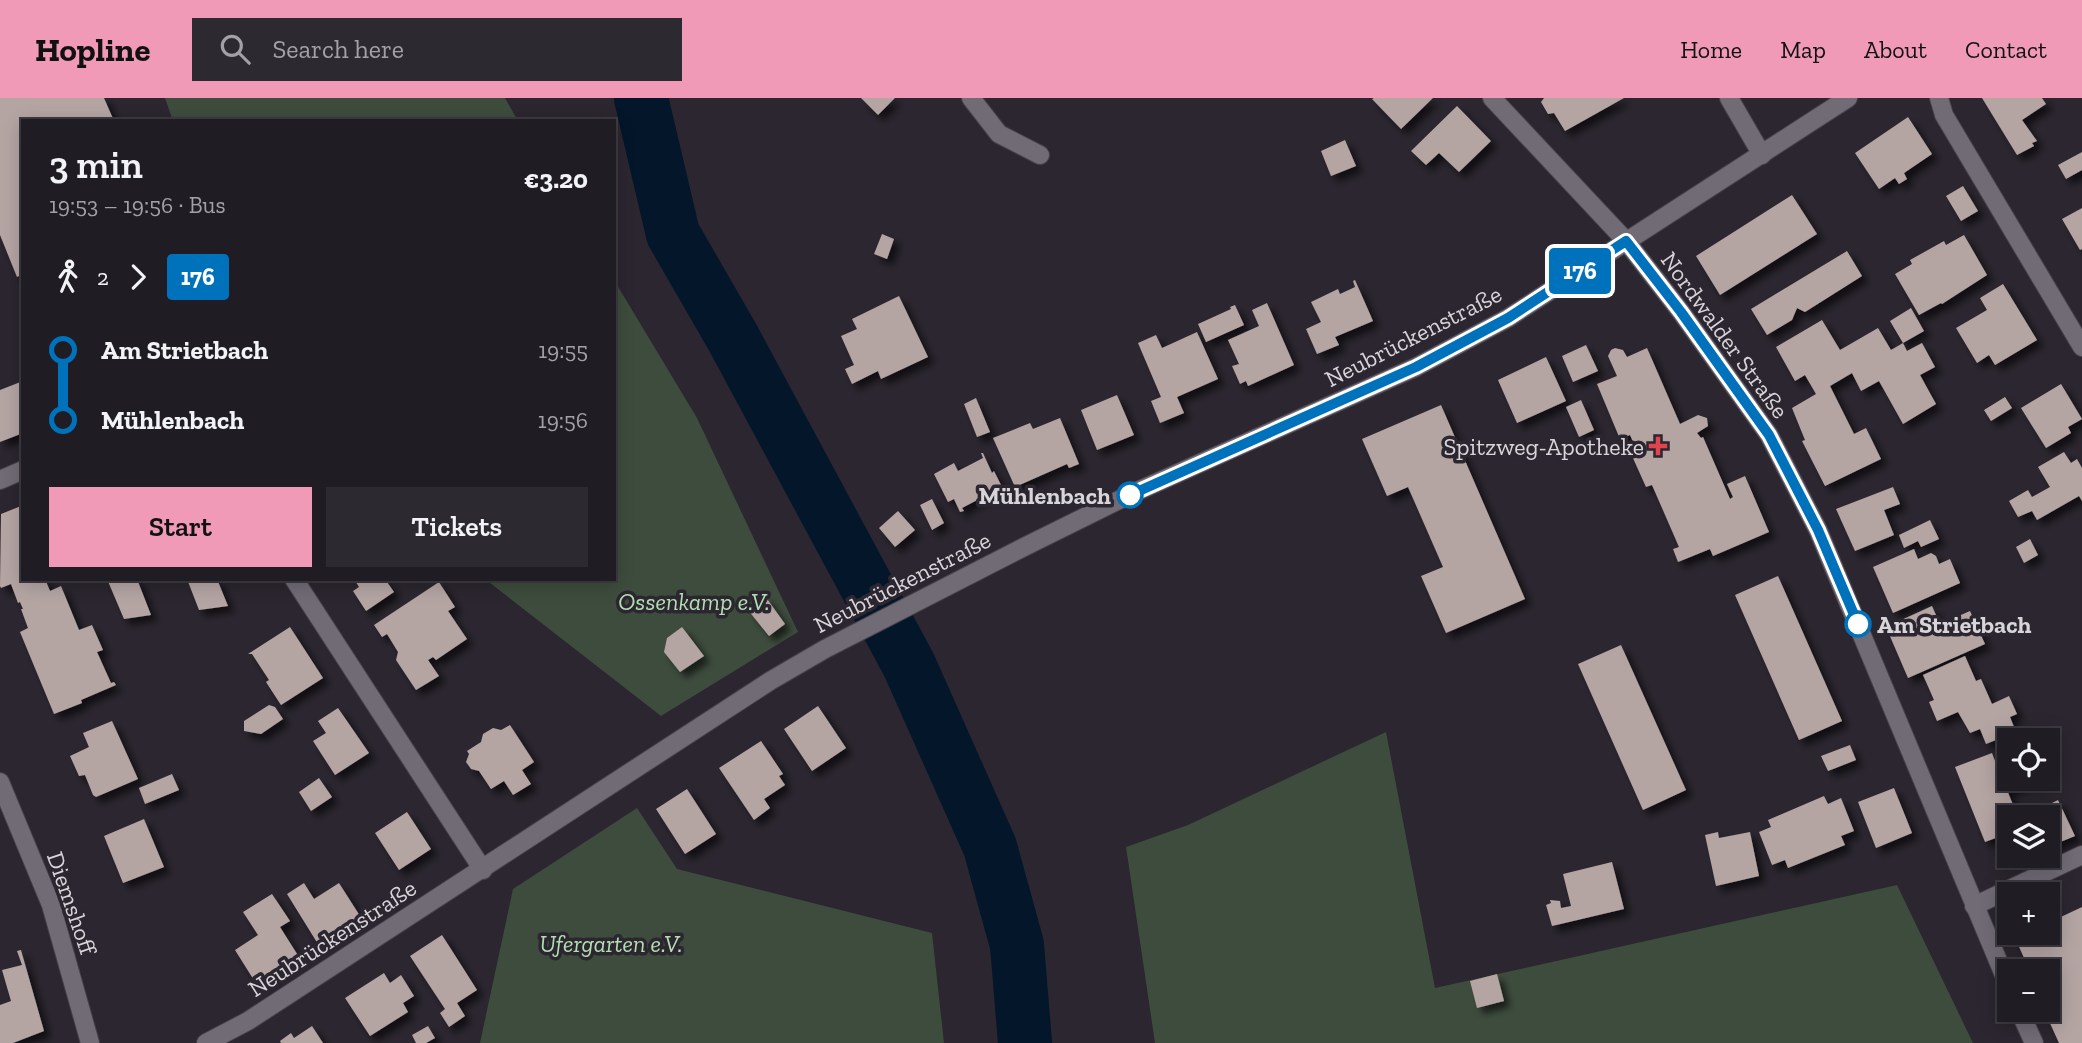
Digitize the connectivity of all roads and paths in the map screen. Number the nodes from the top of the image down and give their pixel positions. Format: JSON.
{"nodes":[{"id":1,"x":971,"y":98,"type":"edge"},
{"id":2,"x":1492,"y":98,"type":"edge"},
{"id":3,"x":1729,"y":98,"type":"edge"},
{"id":4,"x":1848,"y":98,"type":"edge"},
{"id":5,"x":1939,"y":98,"type":"edge"},
{"id":6,"x":1040,"y":155,"type":"dead end"},
{"id":7,"x":1762,"y":155,"type":"junction"},
{"id":8,"x":1626,"y":241,"type":"junction"},
{"id":9,"x":2082,"y":347,"type":"edge"},
{"id":10,"x":21,"y":471,"type":"edge"},
{"id":11,"x":0,"y":480,"type":"edge"},
{"id":12,"x":295,"y":581,"type":"edge"},
{"id":13,"x":0,"y":782,"type":"edge"},
{"id":14,"x":2082,"y":855,"type":"edge"},
{"id":15,"x":483,"y":870,"type":"junction"},
{"id":16,"x":1974,"y":906,"type":"junction"},
{"id":17,"x":1997,"y":959,"type":"edge"},
{"id":18,"x":2024,"y":1022,"type":"edge"},
{"id":19,"x":90,"y":1043,"type":"edge"},
{"id":20,"x":206,"y":1043,"type":"edge"},
{"id":21,"x":2034,"y":1043,"type":"edge"}],
"edges":[{"from":1,"to":6,"type":"street"},
{"from":2,"to":8,"type":"street","name":"Nordwalder Straße"},
{"from":3,"to":7,"type":"street"},
{"from":4,"to":7,"type":"street"},
{"from":5,"to":9,"type":"street"},
{"from":7,"to":8,"type":"street"},
{"from":8,"to":15,"type":"street","name":"Neubrückenstraße"},
{"from":8,"to":16,"type":"street","name":"Nordwalder Straße"},
{"from":10,"to":11,"type":"street"},
{"from":12,"to":15,"type":"street"},
{"from":13,"to":19,"type":"street","name":"Diemshoff"},
{"from":14,"to":16,"type":"street"},
{"from":15,"to":20,"type":"street","name":"Neubrückenstraße"},
{"from":16,"to":17,"type":"street","name":"Nordwalder Straße"},
{"from":18,"to":21,"type":"street"}]}
